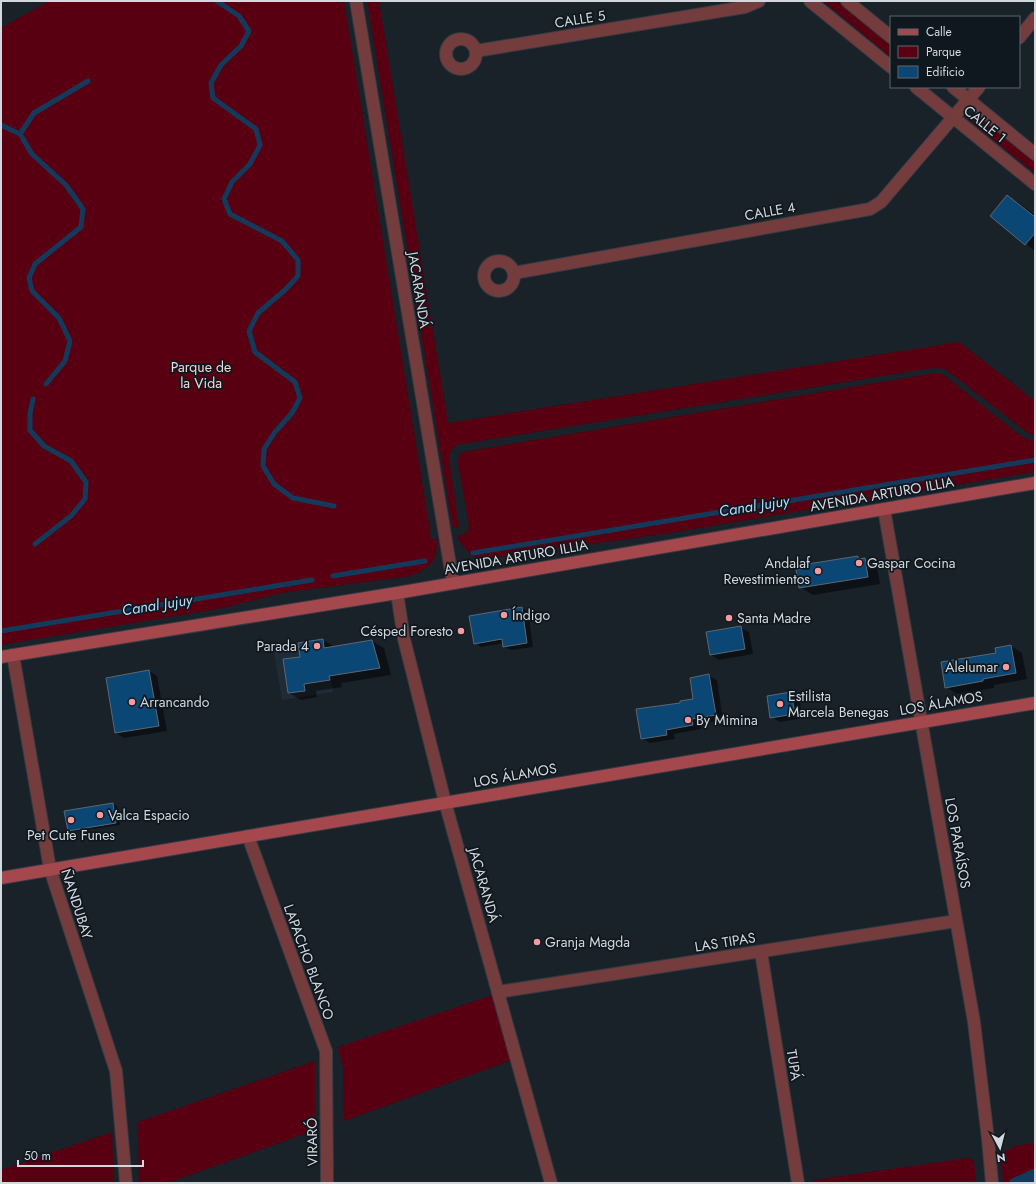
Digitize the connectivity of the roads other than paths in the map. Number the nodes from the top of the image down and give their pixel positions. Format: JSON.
{"nodes":[{"id":1,"x":356,"y":1,"type":"edge"},
{"id":2,"x":759,"y":1,"type":"edge"},
{"id":3,"x":810,"y":1,"type":"edge"},
{"id":4,"x":847,"y":1,"type":"edge"},
{"id":5,"x":1035,"y":18,"type":"edge"},
{"id":6,"x":890,"y":36,"type":"edge"},
{"id":7,"x":1020,"y":37,"type":"edge"},
{"id":8,"x":476,"y":51,"type":"dead end"},
{"id":9,"x":890,"y":66,"type":"edge"},
{"id":10,"x":917,"y":88,"type":"edge"},
{"id":11,"x":954,"y":88,"type":"edge"},
{"id":12,"x":978,"y":88,"type":"edge"},
{"id":13,"x":969,"y":100,"type":"junction"},
{"id":14,"x":953,"y":118,"type":"junction"},
{"id":15,"x":1035,"y":154,"type":"edge"},
{"id":16,"x":1035,"y":184,"type":"edge"},
{"id":17,"x":514,"y":273,"type":"dead end"},
{"id":18,"x":1035,"y":483,"type":"edge"},
{"id":19,"x":884,"y":509,"type":"junction"},
{"id":20,"x":453,"y":583,"type":"junction"},
{"id":21,"x":398,"y":593,"type":"junction"},
{"id":22,"x":7,"y":656,"type":"edge"},
{"id":23,"x":1035,"y":703,"type":"edge"},
{"id":24,"x":922,"y":722,"type":"junction"},
{"id":25,"x":445,"y":802,"type":"junction"},
{"id":26,"x":248,"y":836,"type":"junction"},
{"id":27,"x":50,"y":869,"type":"junction"},
{"id":28,"x":1,"y":878,"type":"edge"},
{"id":29,"x":956,"y":921,"type":"junction"},
{"id":30,"x":761,"y":952,"type":"junction"},
{"id":31,"x":498,"y":992,"type":"junction"},
{"id":32,"x":326,"y":1100,"type":"joint"},
{"id":33,"x":126,"y":1183,"type":"edge"},
{"id":34,"x":327,"y":1183,"type":"edge"},
{"id":35,"x":550,"y":1183,"type":"edge"},
{"id":36,"x":798,"y":1183,"type":"edge"},
{"id":37,"x":992,"y":1183,"type":"edge"}],
"edges":[{"from":1,"to":20,"type":"street","name":"JACARANDÁ"},
{"from":2,"to":8,"type":"street","name":"CALLE 5"},
{"from":3,"to":9,"type":"street"},
{"from":4,"to":6,"type":"street"},
{"from":5,"to":7,"type":"street"},
{"from":10,"to":14,"type":"street","name":"CALLE 1"},
{"from":11,"to":13,"type":"street","name":"CALLE 1"},
{"from":12,"to":13,"type":"street","name":"CALLE 4"},
{"from":13,"to":14,"type":"street","name":"CALLE 4"},
{"from":13,"to":15,"type":"street","name":"CALLE 1"},
{"from":14,"to":16,"type":"street","name":"CALLE 1"},
{"from":14,"to":17,"type":"street","name":"CALLE 4"},
{"from":18,"to":19,"type":"street","name":"AVENIDA ARTURO ILLIA"},
{"from":19,"to":20,"type":"street","name":"AVENIDA ARTURO ILLIA"},
{"from":19,"to":24,"type":"street","name":"LOS PARAÍSOS"},
{"from":20,"to":21,"type":"street","name":"AVENIDA ARTURO ILLIA"},
{"from":21,"to":22,"type":"street","name":"AVENIDA ARTURO ILLIA"},
{"from":21,"to":25,"type":"street","name":"JACARANDÁ"},
{"from":22,"to":27,"type":"street","name":"ÑANDUBAY"},
{"from":23,"to":24,"type":"street","name":"LOS ÁLAMOS"},
{"from":24,"to":25,"type":"street","name":"LOS ÁLAMOS"},
{"from":24,"to":29,"type":"street","name":"LOS PARAÍSOS"},
{"from":25,"to":26,"type":"street","name":"LOS ÁLAMOS"},
{"from":25,"to":31,"type":"street","name":"JACARANDÁ"},
{"from":26,"to":27,"type":"street","name":"LOS ÁLAMOS"},
{"from":26,"to":32,"type":"street","name":"LAPACHO BLANCO"},
{"from":27,"to":28,"type":"street","name":"LOS ÁLAMOS"},
{"from":27,"to":33,"type":"street","name":"ÑANDUBAY"},
{"from":29,"to":30,"type":"street","name":"LAS TIPAS"},
{"from":29,"to":37,"type":"street","name":"LOS PARAÍSOS"},
{"from":30,"to":31,"type":"street","name":"LAS TIPAS"},
{"from":30,"to":36,"type":"street","name":"TUPÁ"},
{"from":31,"to":35,"type":"street","name":"JACARANDÁ"},
{"from":32,"to":34,"type":"street","name":"VIRARÓ"}]}
